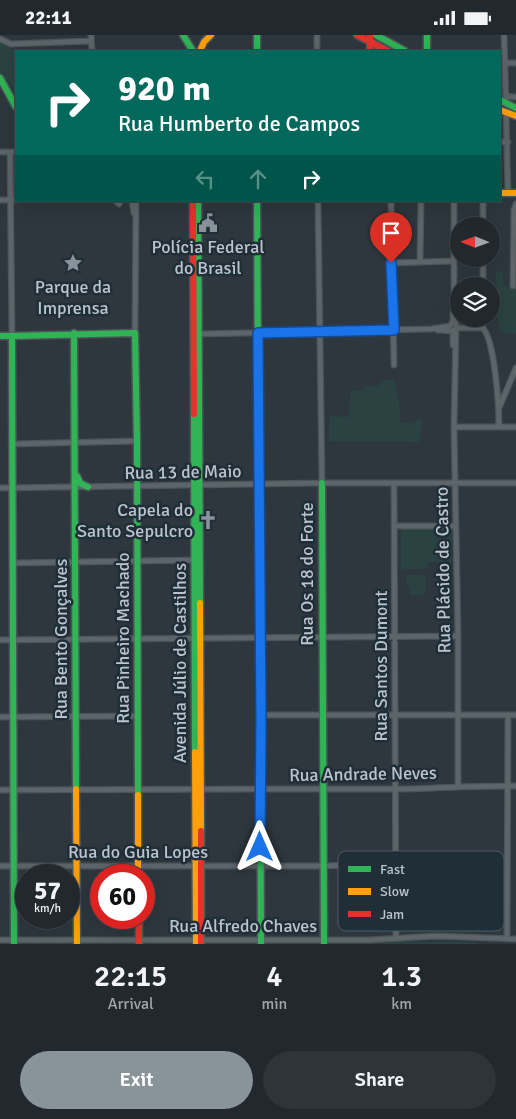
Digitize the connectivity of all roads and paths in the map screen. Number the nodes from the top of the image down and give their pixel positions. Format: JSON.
{"nodes":[{"id":1,"x":183,"y":35,"type":"edge"},
{"id":2,"x":211,"y":35,"type":"edge"},
{"id":3,"x":257,"y":35,"type":"edge"},
{"id":4,"x":318,"y":35,"type":"edge"},
{"id":5,"x":357,"y":35,"type":"edge"},
{"id":6,"x":376,"y":35,"type":"edge"},
{"id":7,"x":427,"y":35,"type":"edge"},
{"id":8,"x":504,"y":35,"type":"edge"},
{"id":9,"x":91,"y":38,"type":"edge"},
{"id":10,"x":370,"y":38,"type":"edge"},
{"id":11,"x":0,"y":39,"type":"edge"},
{"id":12,"x":192,"y":50,"type":"edge"},
{"id":13,"x":200,"y":50,"type":"edge"},
{"id":14,"x":257,"y":50,"type":"edge"},
{"id":15,"x":317,"y":50,"type":"edge"},
{"id":16,"x":387,"y":50,"type":"edge"},
{"id":17,"x":404,"y":50,"type":"edge"},
{"id":18,"x":427,"y":50,"type":"edge"},
{"id":19,"x":505,"y":63,"type":"junction"},
{"id":20,"x":516,"y":63,"type":"edge"},
{"id":21,"x":0,"y":78,"type":"edge"},
{"id":22,"x":516,"y":97,"type":"edge"},
{"id":23,"x":504,"y":100,"type":"edge"},
{"id":24,"x":15,"y":105,"type":"edge"},
{"id":25,"x":516,"y":108,"type":"edge"},
{"id":26,"x":503,"y":111,"type":"edge"},
{"id":27,"x":516,"y":116,"type":"edge"},
{"id":28,"x":501,"y":142,"type":"edge"},
{"id":29,"x":508,"y":142,"type":"junction"},
{"id":30,"x":0,"y":152,"type":"edge"},
{"id":31,"x":10,"y":152,"type":"junction"},
{"id":32,"x":15,"y":152,"type":"edge"},
{"id":33,"x":501,"y":193,"type":"edge"},
{"id":34,"x":508,"y":193,"type":"junction"},
{"id":35,"x":516,"y":193,"type":"edge"},
{"id":36,"x":0,"y":200,"type":"edge"},
{"id":37,"x":10,"y":200,"type":"junction"},
{"id":38,"x":15,"y":200,"type":"edge"},
{"id":39,"x":132,"y":202,"type":"edge"},
{"id":40,"x":136,"y":202,"type":"edge"},
{"id":41,"x":193,"y":202,"type":"edge"},
{"id":42,"x":198,"y":202,"type":"edge"},
{"id":43,"x":257,"y":202,"type":"edge"},
{"id":44,"x":319,"y":202,"type":"edge"},
{"id":45,"x":391,"y":202,"type":"edge"},
{"id":46,"x":421,"y":202,"type":"edge"},
{"id":47,"x":452,"y":202,"type":"edge"},
{"id":48,"x":483,"y":202,"type":"edge"},
{"id":49,"x":516,"y":204,"type":"edge"},
{"id":50,"x":453,"y":217,"type":"edge"},
{"id":51,"x":483,"y":217,"type":"edge"},
{"id":52,"x":136,"y":222,"type":"junction"},
{"id":53,"x":450,"y":261,"type":"edge"},
{"id":54,"x":420,"y":262,"type":"junction"},
{"id":55,"x":391,"y":263,"type":"junction"},
{"id":56,"x":513,"y":285,"type":"dead end"},
{"id":57,"x":450,"y":325,"type":"edge"},
{"id":58,"x":483,"y":328,"type":"joint"},
{"id":59,"x":431,"y":329,"type":"junction"},
{"id":60,"x":454,"y":329,"type":"junction"},
{"id":61,"x":394,"y":330,"type":"junction"},
{"id":62,"x":320,"y":331,"type":"junction"},
{"id":63,"x":74,"y":333,"type":"junction"},
{"id":64,"x":136,"y":333,"type":"junction"},
{"id":65,"x":258,"y":333,"type":"junction"},
{"id":66,"x":196,"y":334,"type":"junction"},
{"id":67,"x":0,"y":336,"type":"edge"},
{"id":68,"x":12,"y":336,"type":"junction"},
{"id":69,"x":394,"y":365,"type":"dead end"},
{"id":70,"x":516,"y":367,"type":"edge"},
{"id":71,"x":499,"y":408,"type":"junction"},
{"id":72,"x":454,"y":427,"type":"junction"},
{"id":73,"x":499,"y":427,"type":"junction"},
{"id":74,"x":516,"y":427,"type":"edge"},
{"id":75,"x":137,"y":441,"type":"junction"},
{"id":76,"x":75,"y":442,"type":"junction"},
{"id":77,"x":12,"y":443,"type":"junction"},
{"id":78,"x":76,"y":473,"type":"junction"},
{"id":79,"x":322,"y":483,"type":"junction"},
{"id":80,"x":394,"y":483,"type":"junction"},
{"id":81,"x":455,"y":483,"type":"junction"},
{"id":82,"x":516,"y":483,"type":"edge"},
{"id":83,"x":198,"y":485,"type":"junction"},
{"id":84,"x":259,"y":485,"type":"junction"},
{"id":85,"x":138,"y":486,"type":"junction"},
{"id":86,"x":76,"y":487,"type":"junction"},
{"id":87,"x":88,"y":487,"type":"junction"},
{"id":88,"x":0,"y":488,"type":"edge"},
{"id":89,"x":14,"y":490,"type":"junction"},
{"id":90,"x":394,"y":526,"type":"junction"},
{"id":91,"x":456,"y":526,"type":"junction"},
{"id":92,"x":197,"y":560,"type":"junction"},
{"id":93,"x":76,"y":561,"type":"junction"},
{"id":94,"x":138,"y":561,"type":"junction"},
{"id":95,"x":13,"y":563,"type":"junction"},
{"id":96,"x":395,"y":636,"type":"junction"},
{"id":97,"x":458,"y":636,"type":"junction"},
{"id":98,"x":138,"y":638,"type":"junction"},
{"id":99,"x":260,"y":638,"type":"junction"},
{"id":100,"x":322,"y":638,"type":"junction"},
{"id":101,"x":76,"y":639,"type":"junction"},
{"id":102,"x":197,"y":639,"type":"junction"},
{"id":103,"x":0,"y":640,"type":"edge"},
{"id":104,"x":13,"y":640,"type":"junction"},
{"id":105,"x":261,"y":715,"type":"junction"},
{"id":106,"x":323,"y":715,"type":"junction"},
{"id":107,"x":458,"y":715,"type":"junction"},
{"id":108,"x":508,"y":715,"type":"junction"},
{"id":109,"x":516,"y":715,"type":"edge"},
{"id":110,"x":76,"y":716,"type":"junction"},
{"id":111,"x":138,"y":716,"type":"junction"},
{"id":112,"x":394,"y":716,"type":"junction"},
{"id":113,"x":0,"y":717,"type":"edge"},
{"id":114,"x":14,"y":717,"type":"junction"},
{"id":115,"x":458,"y":786,"type":"junction"},
{"id":116,"x":508,"y":786,"type":"junction"},
{"id":117,"x":516,"y":786,"type":"edge"},
{"id":118,"x":260,"y":788,"type":"junction"},
{"id":119,"x":76,"y":789,"type":"junction"},
{"id":120,"x":323,"y":789,"type":"junction"},
{"id":121,"x":395,"y":789,"type":"junction"},
{"id":122,"x":14,"y":790,"type":"junction"},
{"id":123,"x":138,"y":790,"type":"junction"},
{"id":124,"x":199,"y":790,"type":"junction"},
{"id":125,"x":0,"y":791,"type":"edge"},
{"id":126,"x":396,"y":851,"type":"edge"},
{"id":127,"x":76,"y":864,"type":"edge"},
{"id":128,"x":138,"y":864,"type":"edge"},
{"id":129,"x":155,"y":865,"type":"edge"},
{"id":130,"x":338,"y":865,"type":"edge"},
{"id":131,"x":0,"y":866,"type":"edge"},
{"id":132,"x":14,"y":866,"type":"junction"},
{"id":133,"x":199,"y":866,"type":"junction"},
{"id":134,"x":260,"y":866,"type":"junction"},
{"id":135,"x":324,"y":866,"type":"junction"},
{"id":136,"x":77,"y":929,"type":"edge"},
{"id":137,"x":138,"y":929,"type":"edge"},
{"id":138,"x":396,"y":931,"type":"edge"},
{"id":139,"x":396,"y":938,"type":"junction"},
{"id":140,"x":507,"y":939,"type":"junction"},
{"id":141,"x":516,"y":939,"type":"edge"},
{"id":142,"x":0,"y":940,"type":"edge"},
{"id":143,"x":14,"y":942,"type":"edge"},
{"id":144,"x":77,"y":942,"type":"edge"},
{"id":145,"x":139,"y":942,"type":"edge"},
{"id":146,"x":199,"y":942,"type":"edge"},
{"id":147,"x":261,"y":942,"type":"edge"},
{"id":148,"x":324,"y":942,"type":"edge"}],
"edges":[{"from":1,"to":12,"type":"main road"},
{"from":2,"to":13,"type":"main road"},
{"from":3,"to":14,"type":"main road"},
{"from":4,"to":15,"type":"street"},
{"from":5,"to":10,"type":"main road"},
{"from":6,"to":17,"type":"main road"},
{"from":7,"to":18,"type":"main road"},
{"from":8,"to":19,"type":"street"},
{"from":9,"to":11,"type":"street"},
{"from":10,"to":16,"type":"main road"},
{"from":19,"to":20,"type":"street"},
{"from":19,"to":23,"type":"street"},
{"from":21,"to":24,"type":"main road"},
{"from":22,"to":23,"type":"street"},
{"from":23,"to":25,"type":"main road"},
{"from":26,"to":27,"type":"main road"},
{"from":26,"to":29,"type":"street"},
{"from":28,"to":29,"type":"street"},
{"from":29,"to":34,"type":"street"},
{"from":30,"to":31,"type":"street"},
{"from":31,"to":32,"type":"street"},
{"from":31,"to":37,"type":"street"},
{"from":33,"to":34,"type":"main road"},
{"from":34,"to":35,"type":"main road"},
{"from":36,"to":37,"type":"street"},
{"from":37,"to":38,"type":"street"},
{"from":37,"to":68,"type":"street"},
{"from":39,"to":52,"type":"street","name":"Rua Pinheiro Machado"},
{"from":40,"to":52,"type":"street","name":"Rua Pinheiro Machado"},
{"from":41,"to":66,"type":"main road","name":"Avenida Júlio de Castilhos"},
{"from":42,"to":66,"type":"main road","name":"Avenida Júlio de Castilhos"},
{"from":43,"to":65,"type":"main road"},
{"from":44,"to":62,"type":"street","name":"Rua Os 18 do Forte"},
{"from":45,"to":55,"type":"street"},
{"from":46,"to":54,"type":"street"},
{"from":47,"to":50,"type":"street","name":"Rua Plácido de Castro"},
{"from":48,"to":51,"type":"street"},
{"from":49,"to":56,"type":"street"},
{"from":52,"to":64,"type":"street","name":"Rua Pinheiro Machado"},
{"from":53,"to":54,"type":"street"},
{"from":54,"to":55,"type":"street"},
{"from":55,"to":61,"type":"street"},
{"from":57,"to":59,"type":"street"},
{"from":58,"to":60,"type":"street"},
{"from":58,"to":71,"type":"street"},
{"from":59,"to":60,"type":"street"},
{"from":59,"to":61,"type":"street"},
{"from":60,"to":72,"type":"street","name":"Rua Plácido de Castro"},
{"from":61,"to":62,"type":"street"},
{"from":61,"to":69,"type":"street"},
{"from":62,"to":65,"type":"street"},
{"from":62,"to":79,"type":"street","name":"Rua Os 18 do Forte"},
{"from":63,"to":64,"type":"main road"},
{"from":63,"to":68,"type":"main road"},
{"from":63,"to":76,"type":"main road","name":"Rua Bento Gonçalves"},
{"from":64,"to":75,"type":"main road","name":"Rua Pinheiro Machado"},
{"from":65,"to":66,"type":"street"},
{"from":65,"to":84,"type":"main road"},
{"from":66,"to":83,"type":"main road","name":"Avenida Júlio de Castilhos"},
{"from":67,"to":68,"type":"main road"},
{"from":68,"to":77,"type":"main road"},
{"from":70,"to":71,"type":"street"},
{"from":71,"to":73,"type":"street"},
{"from":72,"to":73,"type":"street"},
{"from":72,"to":81,"type":"street","name":"Rua Plácido de Castro"},
{"from":73,"to":74,"type":"street"},
{"from":75,"to":76,"type":"street"},
{"from":75,"to":85,"type":"main road","name":"Rua Pinheiro Machado"},
{"from":76,"to":77,"type":"street"},
{"from":76,"to":78,"type":"main road","name":"Rua Bento Gonçalves"},
{"from":77,"to":89,"type":"main road"},
{"from":78,"to":86,"type":"main road","name":"Rua Bento Gonçalves"},
{"from":78,"to":87,"type":"main road"},
{"from":79,"to":80,"type":"street","name":"Rua 13 de Maio"},
{"from":79,"to":84,"type":"street","name":"Rua 13 de Maio"},
{"from":79,"to":100,"type":"main road","name":"Rua Os 18 do Forte"},
{"from":80,"to":81,"type":"street","name":"Rua 13 de Maio"},
{"from":80,"to":90,"type":"street","name":"Rua Santos Dumont"},
{"from":81,"to":82,"type":"street","name":"Rua 13 de Maio"},
{"from":81,"to":91,"type":"street","name":"Rua Plácido de Castro"},
{"from":83,"to":84,"type":"street","name":"Rua 13 de Maio"},
{"from":83,"to":85,"type":"street","name":"Rua 13 de Maio"},
{"from":83,"to":92,"type":"main road","name":"Avenida Júlio de Castilhos"},
{"from":84,"to":99,"type":"main road"},
{"from":85,"to":87,"type":"street","name":"Rua 13 de Maio"},
{"from":85,"to":94,"type":"main road","name":"Rua Pinheiro Machado"},
{"from":86,"to":87,"type":"street","name":"Rua 13 de Maio"},
{"from":86,"to":89,"type":"street","name":"Rua 13 de Maio"},
{"from":86,"to":93,"type":"main road","name":"Rua Bento Gonçalves"},
{"from":88,"to":89,"type":"street","name":"Rua 13 de Maio"},
{"from":89,"to":95,"type":"main road"},
{"from":90,"to":91,"type":"street"},
{"from":90,"to":96,"type":"street","name":"Rua Santos Dumont"},
{"from":91,"to":97,"type":"street","name":"Rua Plácido de Castro"},
{"from":92,"to":94,"type":"street"},
{"from":92,"to":102,"type":"main road","name":"Avenida Júlio de Castilhos"},
{"from":93,"to":94,"type":"street"},
{"from":93,"to":95,"type":"street"},
{"from":93,"to":101,"type":"main road","name":"Rua Bento Gonçalves"},
{"from":94,"to":98,"type":"main road","name":"Rua Pinheiro Machado"},
{"from":95,"to":104,"type":"main road"},
{"from":96,"to":97,"type":"street"},
{"from":96,"to":100,"type":"street"},
{"from":96,"to":112,"type":"street","name":"Rua Santos Dumont"},
{"from":97,"to":107,"type":"street","name":"Rua Plácido de Castro"},
{"from":98,"to":101,"type":"street"},
{"from":98,"to":102,"type":"street"},
{"from":98,"to":111,"type":"main road","name":"Rua Pinheiro Machado"},
{"from":99,"to":100,"type":"street"},
{"from":99,"to":102,"type":"street"},
{"from":99,"to":105,"type":"main road"},
{"from":100,"to":106,"type":"main road","name":"Rua Os 18 do Forte"},
{"from":101,"to":104,"type":"street"},
{"from":101,"to":110,"type":"main road","name":"Rua Bento Gonçalves"},
{"from":102,"to":124,"type":"main road","name":"Avenida Júlio de Castilhos"},
{"from":103,"to":104,"type":"street"},
{"from":104,"to":114,"type":"main road"},
{"from":105,"to":106,"type":"street"},
{"from":105,"to":118,"type":"main road"},
{"from":106,"to":112,"type":"street"},
{"from":106,"to":120,"type":"main road","name":"Rua Os 18 do Forte"},
{"from":107,"to":108,"type":"street"},
{"from":107,"to":112,"type":"street"},
{"from":107,"to":115,"type":"street","name":"Rua Plácido de Castro"},
{"from":108,"to":109,"type":"street"},
{"from":108,"to":116,"type":"street"},
{"from":110,"to":111,"type":"street"},
{"from":110,"to":114,"type":"street"},
{"from":110,"to":119,"type":"main road","name":"Rua Bento Gonçalves"},
{"from":111,"to":123,"type":"main road","name":"Rua Pinheiro Machado"},
{"from":112,"to":121,"type":"street","name":"Rua Santos Dumont"},
{"from":113,"to":114,"type":"street"},
{"from":114,"to":122,"type":"main road"},
{"from":115,"to":116,"type":"street","name":"Rua Andrade Neves"},
{"from":115,"to":121,"type":"street","name":"Rua Andrade Neves"},
{"from":116,"to":117,"type":"street","name":"Rua Andrade Neves"},
{"from":116,"to":140,"type":"street"},
{"from":118,"to":120,"type":"street","name":"Rua Andrade Neves"},
{"from":118,"to":124,"type":"street","name":"Rua Andrade Neves"},
{"from":118,"to":134,"type":"main road"},
{"from":119,"to":122,"type":"street","name":"Rua Andrade Neves"},
{"from":119,"to":123,"type":"street","name":"Rua Andrade Neves"},
{"from":119,"to":127,"type":"main road","name":"Rua Bento Gonçalves"},
{"from":120,"to":121,"type":"street","name":"Rua Andrade Neves"},
{"from":120,"to":135,"type":"main road","name":"Rua Os 18 do Forte"},
{"from":121,"to":126,"type":"street","name":"Rua Santos Dumont"},
{"from":122,"to":125,"type":"street","name":"Rua Andrade Neves"},
{"from":122,"to":132,"type":"main road"},
{"from":123,"to":124,"type":"street","name":"Rua Andrade Neves"},
{"from":123,"to":128,"type":"main road","name":"Rua Pinheiro Machado"},
{"from":124,"to":133,"type":"main road","name":"Avenida Júlio de Castilhos"},
{"from":129,"to":133,"type":"street","name":"Rua do Guia Lopes"},
{"from":130,"to":135,"type":"street","name":"Rua do Guia Lopes"},
{"from":131,"to":132,"type":"street","name":"Rua do Guia Lopes"},
{"from":132,"to":143,"type":"main road"},
{"from":133,"to":134,"type":"street","name":"Rua do Guia Lopes"},
{"from":133,"to":146,"type":"main road","name":"Avenida Júlio de Castilhos"},
{"from":134,"to":135,"type":"street","name":"Rua do Guia Lopes"},
{"from":134,"to":147,"type":"main road"},
{"from":135,"to":148,"type":"main road","name":"Rua Os 18 do Forte"},
{"from":136,"to":144,"type":"main road","name":"Rua Bento Gonçalves"},
{"from":137,"to":145,"type":"main road"},
{"from":138,"to":139,"type":"street","name":"Rua Santos Dumont"},
{"from":139,"to":140,"type":"street","name":"Rua Alfredo Chaves"},
{"from":139,"to":148,"type":"street","name":"Rua Alfredo Chaves"},
{"from":140,"to":141,"type":"street","name":"Rua Alfredo Chaves"},
{"from":142,"to":143,"type":"street","name":"Rua Alfredo Chaves"},
{"from":143,"to":144,"type":"street","name":"Rua Alfredo Chaves"},
{"from":144,"to":145,"type":"street","name":"Rua Alfredo Chaves"},
{"from":145,"to":146,"type":"street","name":"Rua Alfredo Chaves"},
{"from":146,"to":147,"type":"street","name":"Rua Alfredo Chaves"},
{"from":147,"to":148,"type":"street","name":"Rua Alfredo Chaves"}]}
